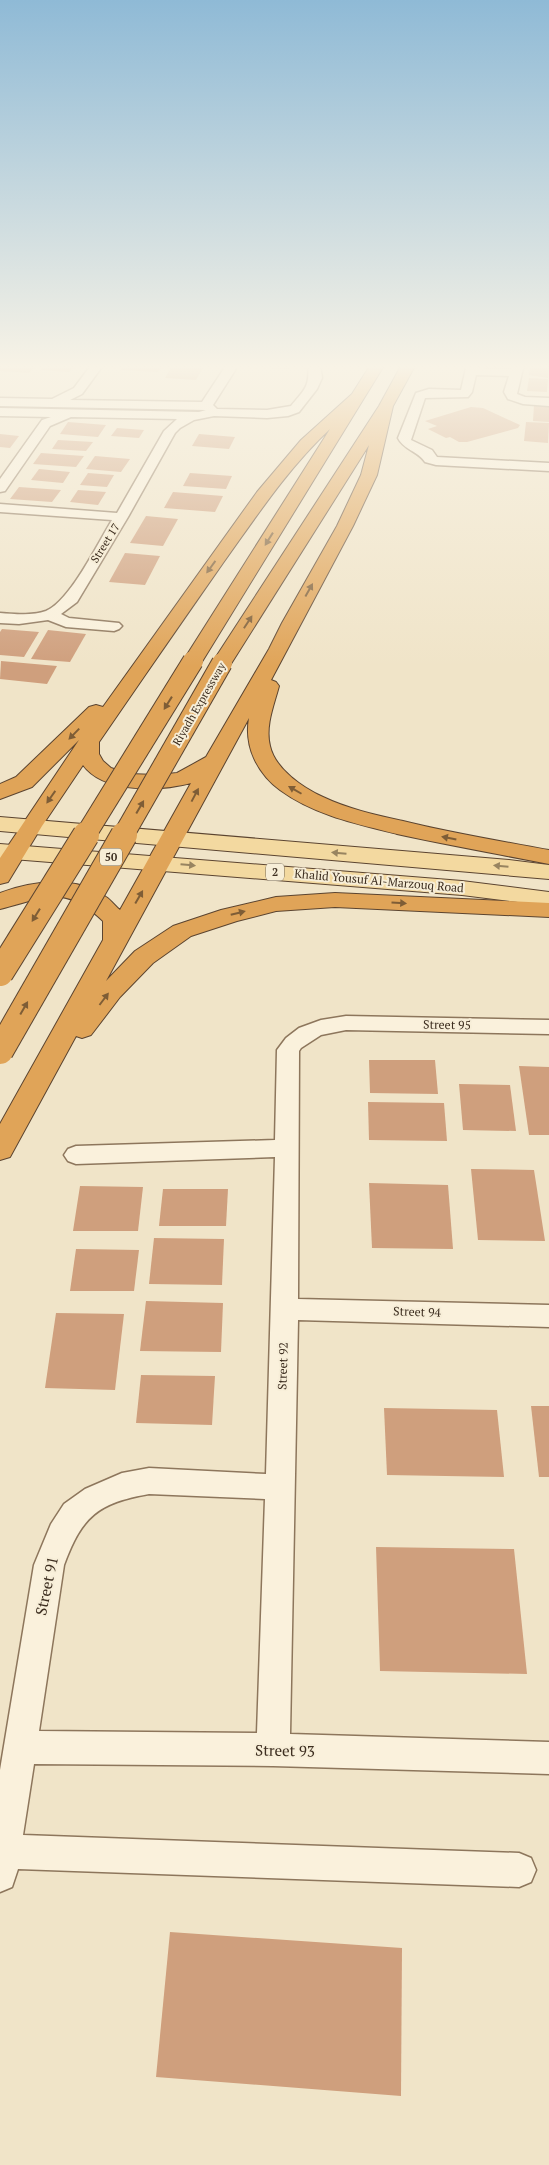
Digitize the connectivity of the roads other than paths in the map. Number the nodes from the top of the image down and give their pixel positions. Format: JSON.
{"nodes":[{"id":1,"x":17,"y":465,"type":"edge"},
{"id":2,"x":151,"y":465,"type":"edge"},
{"id":3,"x":288,"y":465,"type":"edge"},
{"id":4,"x":314,"y":465,"type":"edge"},
{"id":5,"x":348,"y":465,"type":"edge"},
{"id":6,"x":371,"y":465,"type":"edge"},
{"id":7,"x":531,"y":465,"type":"edge"},
{"id":8,"x":549,"y":466,"type":"edge"},
{"id":9,"x":0,"y":488,"type":"edge"},
{"id":10,"x":0,"y":508,"type":"edge"},
{"id":11,"x":121,"y":517,"type":"junction"},
{"id":12,"x":50,"y":615,"type":"junction"},
{"id":13,"x":0,"y":618,"type":"edge"},
{"id":14,"x":114,"y":626,"type":"dead end"},
{"id":15,"x":279,"y":648,"type":"junction"},
{"id":16,"x":144,"y":661,"type":"junction"},
{"id":17,"x":89,"y":743,"type":"junction"},
{"id":18,"x":214,"y":761,"type":"junction"},
{"id":19,"x":0,"y":792,"type":"edge"},
{"id":20,"x":0,"y":824,"type":"edge"},
{"id":21,"x":31,"y":826,"type":"junction"},
{"id":22,"x":172,"y":838,"type":"junction"},
{"id":23,"x":8,"y":851,"type":"edge"},
{"id":24,"x":549,"y":857,"type":"edge"},
{"id":25,"x":159,"y":863,"type":"junction"},
{"id":26,"x":549,"y":872,"type":"edge"},
{"id":27,"x":0,"y":877,"type":"edge"},
{"id":28,"x":549,"y":899,"type":"edge"},
{"id":29,"x":0,"y":902,"type":"edge"},
{"id":30,"x":549,"y":910,"type":"edge"},
{"id":31,"x":115,"y":940,"type":"junction"},
{"id":32,"x":0,"y":973,"type":"edge"},
{"id":33,"x":346,"y":1023,"type":"joint"},
{"id":34,"x":549,"y":1027,"type":"edge"},
{"id":35,"x":0,"y":1051,"type":"edge"},
{"id":36,"x":22,"y":1108,"type":"junction"},
{"id":37,"x":286,"y":1148,"type":"junction"},
{"id":38,"x":0,"y":1150,"type":"edge"},
{"id":39,"x":76,"y":1155,"type":"dead end"},
{"id":40,"x":285,"y":1309,"type":"junction"},
{"id":41,"x":549,"y":1316,"type":"edge"},
{"id":42,"x":280,"y":1487,"type":"junction"},
{"id":43,"x":20,"y":1747,"type":"junction"},
{"id":44,"x":273,"y":1750,"type":"junction"},
{"id":45,"x":549,"y":1758,"type":"edge"},
{"id":46,"x":2,"y":1863,"type":"edge"},
{"id":47,"x":519,"y":1870,"type":"dead end"}],
"edges":[{"from":1,"to":9,"type":"street"},
{"from":2,"to":11,"type":"street","name":"Street 17"},
{"from":3,"to":16,"type":"highway","one_way":true},
{"from":4,"to":32,"type":"highway","one_way":true,"bridge":true},
{"from":35,"to":5,"type":"highway","name":"Riyadh Expressway","number":"50","one_way":true,"bridge":true},
{"from":15,"to":6,"type":"highway","one_way":true},
{"from":7,"to":8,"type":"street"},
{"from":10,"to":11,"type":"street"},
{"from":11,"to":12,"type":"street","name":"Street 17"},
{"from":12,"to":13,"type":"street"},
{"from":12,"to":14,"type":"street"},
{"from":15,"to":18,"type":"highway"},
{"from":24,"to":15,"type":"highway","one_way":true},
{"from":16,"to":17,"type":"highway"},
{"from":16,"to":19,"type":"highway","one_way":true},
{"from":17,"to":18,"type":"highway"},
{"from":17,"to":21,"type":"highway","one_way":true},
{"from":22,"to":18,"type":"highway","one_way":true},
{"from":20,"to":21,"type":"main road","name":"Khalid Yousuf Al-Marzouq Road","number":"2"},
{"from":21,"to":22,"type":"main road","name":"Khalid Yousuf Al-Marzouq Road","number":"2"},
{"from":21,"to":23,"type":"highway"},
{"from":22,"to":25,"type":"highway"},
{"from":26,"to":22,"type":"main road","name":"Khalid Yousuf Al-Marzouq Road","number":"2","one_way":true},
{"from":23,"to":25,"type":"main road","name":"Khalid Yousuf Al-Marzouq Road","number":"2"},
{"from":23,"to":27,"type":"highway"},
{"from":25,"to":28,"type":"main road","name":"Khalid Yousuf Al-Marzouq Road","number":"2","one_way":true},
{"from":31,"to":25,"type":"highway","one_way":true},
{"from":29,"to":31,"type":"highway"},
{"from":36,"to":30,"type":"highway","one_way":true},
{"from":31,"to":36,"type":"highway"},
{"from":33,"to":34,"type":"street","name":"Street 95"},
{"from":33,"to":37,"type":"street","name":"Street 92"},
{"from":36,"to":38,"type":"highway"},
{"from":37,"to":39,"type":"street"},
{"from":37,"to":40,"type":"street","name":"Street 92"},
{"from":40,"to":41,"type":"street","name":"Street 94"},
{"from":40,"to":42,"type":"street","name":"Street 92"},
{"from":42,"to":43,"type":"street","name":"Street 91"},
{"from":42,"to":44,"type":"street","name":"Street 92"},
{"from":43,"to":44,"type":"street","name":"Street 93"},
{"from":43,"to":46,"type":"street","name":"Street 91"},
{"from":44,"to":45,"type":"street","name":"Street 93"},
{"from":46,"to":47,"type":"street"}]}
